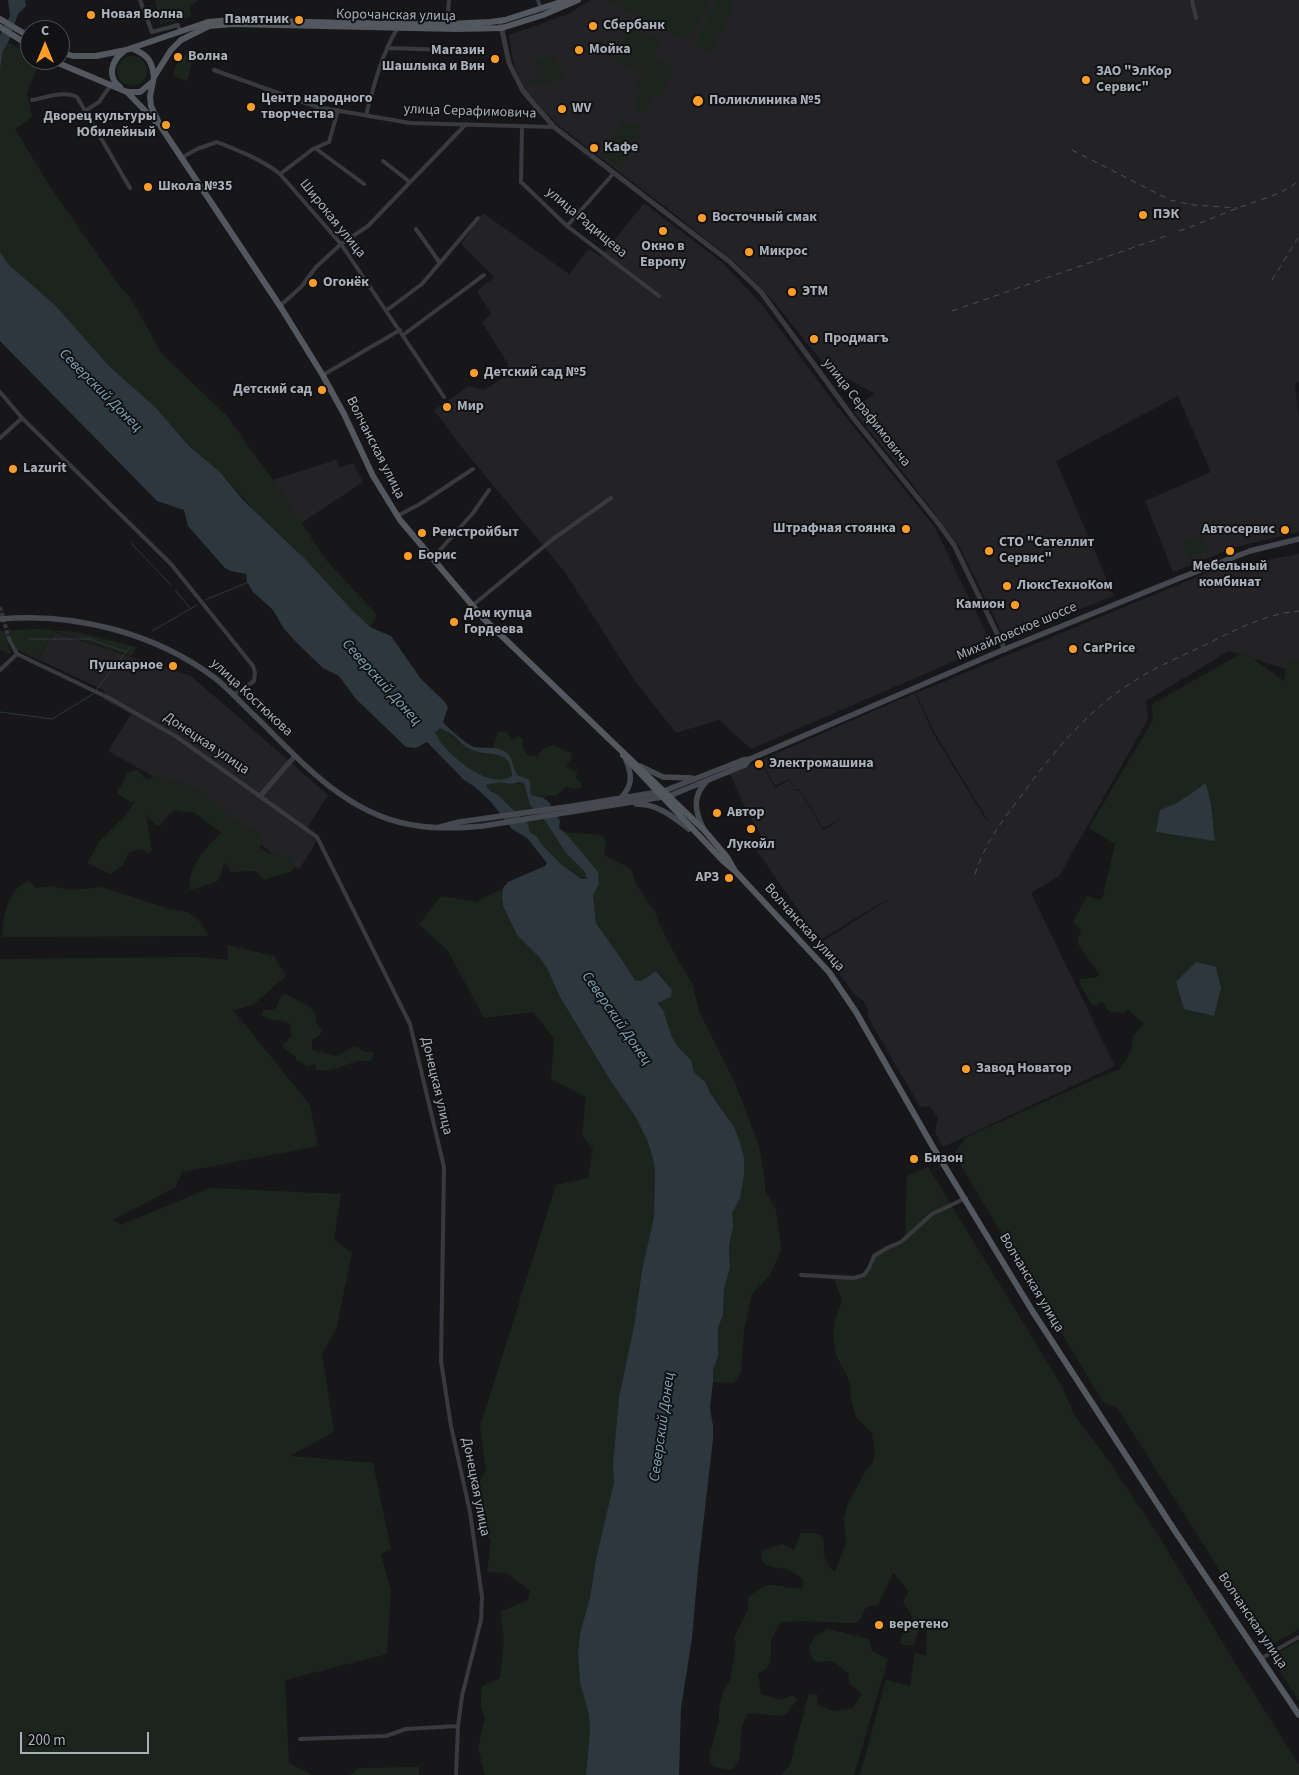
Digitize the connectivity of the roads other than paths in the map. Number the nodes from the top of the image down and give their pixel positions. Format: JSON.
{"nodes":[{"id":1,"x":140,"y":0,"type":"edge"},
{"id":2,"x":449,"y":0,"type":"edge"},
{"id":3,"x":538,"y":0,"type":"edge"},
{"id":4,"x":567,"y":0,"type":"edge"},
{"id":5,"x":578,"y":0,"type":"edge"},
{"id":6,"x":1192,"y":0,"type":"edge"},
{"id":7,"x":541,"y":10,"type":"junction"},
{"id":8,"x":1196,"y":18,"type":"dead end"},
{"id":9,"x":0,"y":19,"type":"edge"},
{"id":10,"x":501,"y":24,"type":"junction"},
{"id":11,"x":447,"y":26,"type":"junction"},
{"id":12,"x":0,"y":27,"type":"edge"},
{"id":13,"x":397,"y":29,"type":"junction"},
{"id":14,"x":20,"y":31,"type":"edge"},
{"id":15,"x":180,"y":32,"type":"junction"},
{"id":16,"x":20,"y":40,"type":"edge"},
{"id":17,"x":387,"y":48,"type":"junction"},
{"id":18,"x":129,"y":50,"type":"junction"},
{"id":19,"x":481,"y":50,"type":"dead end"},
{"id":20,"x":70,"y":55,"type":"edge"},
{"id":21,"x":70,"y":68,"type":"edge"},
{"id":22,"x":214,"y":70,"type":"dead end"},
{"id":23,"x":111,"y":73,"type":"junction"},
{"id":24,"x":153,"y":80,"type":"junction"},
{"id":25,"x":110,"y":86,"type":"junction"},
{"id":26,"x":125,"y":91,"type":"junction"},
{"id":27,"x":32,"y":100,"type":"dead end"},
{"id":28,"x":338,"y":110,"type":"junction"},
{"id":29,"x":85,"y":112,"type":"junction"},
{"id":30,"x":366,"y":115,"type":"junction"},
{"id":31,"x":466,"y":124,"type":"junction"},
{"id":32,"x":522,"y":126,"type":"junction"},
{"id":33,"x":161,"y":127,"type":"junction"},
{"id":34,"x":554,"y":127,"type":"junction"},
{"id":35,"x":315,"y":148,"type":"junction"},
{"id":36,"x":181,"y":158,"type":"junction"},
{"id":37,"x":383,"y":161,"type":"dead end"},
{"id":38,"x":280,"y":174,"type":"junction"},
{"id":39,"x":613,"y":174,"type":"junction"},
{"id":40,"x":410,"y":182,"type":"junction"},
{"id":41,"x":364,"y":184,"type":"dead end"},
{"id":42,"x":130,"y":188,"type":"dead end"},
{"id":43,"x":478,"y":218,"type":"dead end"},
{"id":44,"x":567,"y":226,"type":"junction"},
{"id":45,"x":416,"y":229,"type":"dead end"},
{"id":46,"x":341,"y":244,"type":"junction"},
{"id":47,"x":440,"y":263,"type":"junction"},
{"id":48,"x":484,"y":275,"type":"dead end"},
{"id":49,"x":659,"y":296,"type":"dead end"},
{"id":50,"x":280,"y":306,"type":"junction"},
{"id":51,"x":387,"y":310,"type":"junction"},
{"id":52,"x":400,"y":330,"type":"junction"},
{"id":53,"x":403,"y":334,"type":"junction"},
{"id":54,"x":323,"y":375,"type":"junction"},
{"id":55,"x":0,"y":392,"type":"edge"},
{"id":56,"x":444,"y":397,"type":"dead end"},
{"id":57,"x":22,"y":418,"type":"junction"},
{"id":58,"x":0,"y":438,"type":"edge"},
{"id":59,"x":473,"y":469,"type":"dead end"},
{"id":60,"x":489,"y":490,"type":"dead end"},
{"id":61,"x":611,"y":498,"type":"dead end"},
{"id":62,"x":397,"y":516,"type":"junction"},
{"id":63,"x":1299,"y":540,"type":"edge"},
{"id":64,"x":432,"y":559,"type":"junction"},
{"id":65,"x":473,"y":606,"type":"junction"},
{"id":66,"x":0,"y":619,"type":"edge"},
{"id":67,"x":8,"y":639,"type":"tunnel mouth"},
{"id":68,"x":1005,"y":650,"type":"junction"},
{"id":69,"x":17,"y":654,"type":"junction"},
{"id":70,"x":0,"y":670,"type":"edge"},
{"id":71,"x":233,"y":695,"type":"junction"},
{"id":72,"x":613,"y":743,"type":"junction"},
{"id":73,"x":295,"y":756,"type":"junction"},
{"id":74,"x":750,"y":759,"type":"junction"},
{"id":75,"x":626,"y":760,"type":"junction"},
{"id":76,"x":640,"y":766,"type":"junction"},
{"id":77,"x":697,"y":778,"type":"junction"},
{"id":78,"x":707,"y":781,"type":"junction"},
{"id":79,"x":656,"y":792,"type":"junction"},
{"id":80,"x":261,"y":795,"type":"junction"},
{"id":81,"x":665,"y":795,"type":"junction"},
{"id":82,"x":620,"y":801,"type":"junction"},
{"id":83,"x":704,"y":830,"type":"junction"},
{"id":84,"x":696,"y":833,"type":"junction"},
{"id":85,"x":735,"y":871,"type":"junction"},
{"id":86,"x":966,"y":1198,"type":"junction"},
{"id":87,"x":801,"y":1275,"type":"dead end"},
{"id":88,"x":1299,"y":1637,"type":"edge"},
{"id":89,"x":1262,"y":1658,"type":"junction"},
{"id":90,"x":1299,"y":1715,"type":"edge"},
{"id":91,"x":458,"y":1726,"type":"junction"},
{"id":92,"x":300,"y":1740,"type":"dead end"},
{"id":93,"x":456,"y":1775,"type":"edge"}],
"edges":[{"from":1,"to":15,"type":"street"},
{"from":2,"to":11,"type":"street"},
{"from":3,"to":7,"type":"street"},
{"from":4,"to":7,"type":"main road","name":"Корочанская улица"},
{"from":5,"to":10,"type":"main road","name":"Корочанская улица"},
{"from":6,"to":8,"type":"street"},
{"from":7,"to":10,"type":"main road","name":"Корочанская улица"},
{"from":9,"to":14,"type":"main road"},
{"from":10,"to":11,"type":"main road","name":"Корочанская улица"},
{"from":10,"to":34,"type":"street","name":"улица Серафимовича"},
{"from":11,"to":13,"type":"main road","name":"Корочанская улица"},
{"from":11,"to":15,"type":"main road","name":"Корочанская улица"},
{"from":12,"to":16,"type":"main road"},
{"from":13,"to":17,"type":"street"},
{"from":13,"to":24,"type":"main road","name":"Корочанская улица"},
{"from":15,"to":18,"type":"main road","name":"Корочанская улица"},
{"from":17,"to":19,"type":"street"},
{"from":17,"to":30,"type":"street"},
{"from":18,"to":20,"type":"main road","name":"Корочанская улица"},
{"from":18,"to":23,"type":"main road"},
{"from":18,"to":24,"type":"main road"},
{"from":21,"to":25,"type":"main road"},
{"from":22,"to":28,"type":"street","name":"улица Серафимовича"},
{"from":23,"to":25,"type":"main road"},
{"from":23,"to":26,"type":"main road"},
{"from":24,"to":26,"type":"main road"},
{"from":24,"to":33,"type":"main road"},
{"from":25,"to":26,"type":"main road"},
{"from":25,"to":29,"type":"street"},
{"from":26,"to":33,"type":"main road"},
{"from":27,"to":29,"type":"street"},
{"from":28,"to":30,"type":"street","name":"улица Серафимовича"},
{"from":28,"to":35,"type":"street"},
{"from":29,"to":42,"type":"street"},
{"from":30,"to":31,"type":"street","name":"улица Серафимовича"},
{"from":31,"to":32,"type":"street","name":"улица Серафимовича"},
{"from":31,"to":40,"type":"street"},
{"from":32,"to":34,"type":"street","name":"улица Серафимовича"},
{"from":32,"to":44,"type":"street","name":"улица Радищева"},
{"from":33,"to":36,"type":"main road","name":"Волчанская улица"},
{"from":34,"to":39,"type":"street","name":"улица Серафимовича"},
{"from":35,"to":38,"type":"street"},
{"from":35,"to":41,"type":"street"},
{"from":36,"to":38,"type":"street","name":"Широкая улица"},
{"from":36,"to":50,"type":"main road","name":"Волчанская улица"},
{"from":37,"to":40,"type":"street"},
{"from":38,"to":46,"type":"street","name":"Широкая улица"},
{"from":39,"to":44,"type":"street"},
{"from":39,"to":68,"type":"street","name":"улица Серафимовича"},
{"from":40,"to":46,"type":"street"},
{"from":43,"to":47,"type":"street"},
{"from":44,"to":49,"type":"street","name":"улица Радищева"},
{"from":45,"to":47,"type":"street"},
{"from":46,"to":50,"type":"street"},
{"from":46,"to":51,"type":"street","name":"Широкая улица"},
{"from":47,"to":51,"type":"street"},
{"from":48,"to":53,"type":"street"},
{"from":50,"to":54,"type":"main road","name":"Волчанская улица"},
{"from":51,"to":52,"type":"street","name":"Широкая улица"},
{"from":52,"to":53,"type":"street","name":"Широкая улица"},
{"from":52,"to":54,"type":"street"},
{"from":53,"to":56,"type":"street","name":"Широкая улица"},
{"from":54,"to":62,"type":"main road","name":"Волчанская улица"},
{"from":55,"to":57,"type":"street"},
{"from":57,"to":58,"type":"street"},
{"from":57,"to":71,"type":"street"},
{"from":59,"to":62,"type":"street"},
{"from":60,"to":64,"type":"street"},
{"from":61,"to":65,"type":"street"},
{"from":62,"to":64,"type":"main road","name":"Волчанская улица"},
{"from":63,"to":68,"type":"main road","name":"Михайловское шоссе"},
{"from":64,"to":65,"type":"main road","name":"Волчанская улица"},
{"from":65,"to":72,"type":"main road","name":"Волчанская улица"},
{"from":66,"to":71,"type":"main road","name":"улица Костюкова"},
{"from":67,"to":69,"type":"street"},
{"from":68,"to":74,"type":"main road","name":"Михайловское шоссе"},
{"from":69,"to":70,"type":"street"},
{"from":69,"to":80,"type":"street","name":"Донецкая улица"},
{"from":71,"to":73,"type":"main road","name":"улица Костюкова"},
{"from":72,"to":75,"type":"main road","name":"Волчанская улица"},
{"from":72,"to":76,"type":"main road","name":"Волчанская улица"},
{"from":73,"to":80,"type":"street"},
{"from":73,"to":82,"type":"main road","name":"улица Костюкова"},
{"from":74,"to":77,"type":"main road","name":"Михайловское шоссе"},
{"from":74,"to":78,"type":"main road","name":"Михайловское шоссе"},
{"from":75,"to":79,"type":"main road","name":"Волчанская улица"},
{"from":75,"to":82,"type":"main road"},
{"from":76,"to":77,"type":"main road"},
{"from":76,"to":81,"type":"main road","name":"Волчанская улица"},
{"from":77,"to":81,"type":"main road","name":"Михайловское шоссе"},
{"from":78,"to":81,"type":"main road","name":"Михайловское шоссе"},
{"from":78,"to":83,"type":"main road"},
{"from":79,"to":81,"type":"main road","name":"Волчанская улица"},
{"from":79,"to":82,"type":"main road","name":"улица Костюкова"},
{"from":80,"to":91,"type":"street","name":"Донецкая улица"},
{"from":81,"to":82,"type":"main road","name":"улица Костюкова"},
{"from":81,"to":83,"type":"main road","name":"Волчанская улица"},
{"from":81,"to":84,"type":"main road","name":"Волчанская улица"},
{"from":82,"to":84,"type":"main road"},
{"from":83,"to":85,"type":"main road","name":"Волчанская улица"},
{"from":84,"to":85,"type":"main road","name":"Волчанская улица"},
{"from":85,"to":86,"type":"main road","name":"Волчанская улица"},
{"from":86,"to":87,"type":"street"},
{"from":86,"to":89,"type":"main road","name":"Волчанская улица"},
{"from":88,"to":89,"type":"street"},
{"from":89,"to":90,"type":"main road","name":"Волчанская улица"},
{"from":91,"to":92,"type":"street"},
{"from":91,"to":93,"type":"street","name":"Донецкая улица"}]}
